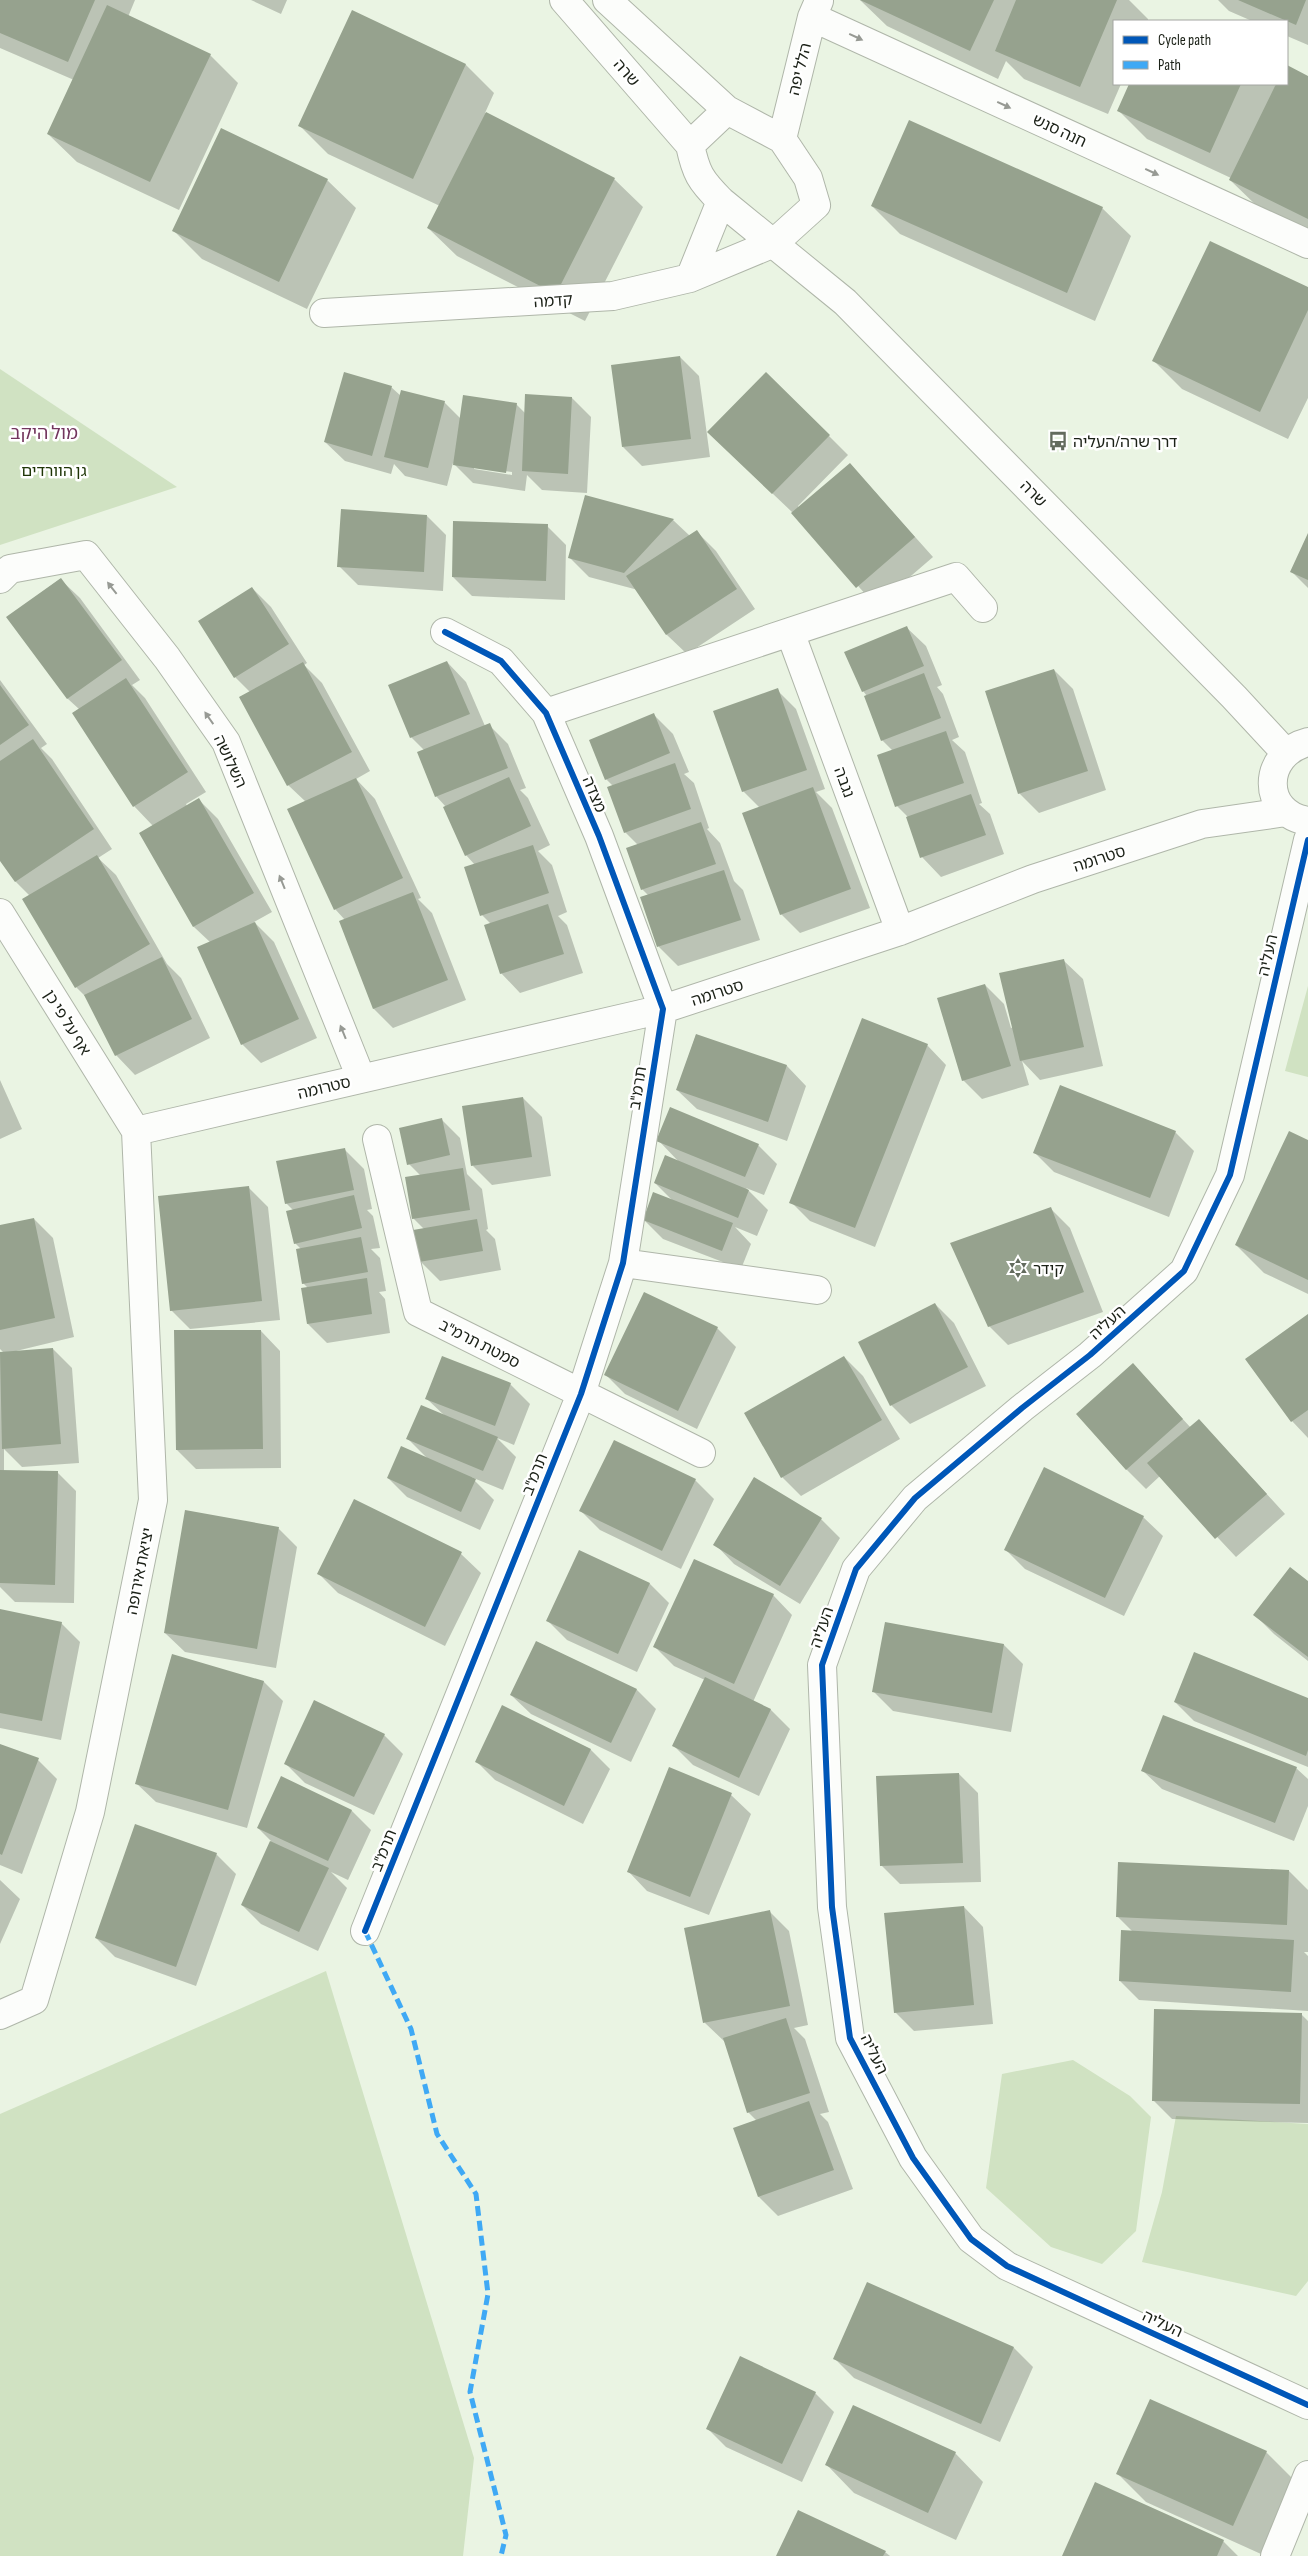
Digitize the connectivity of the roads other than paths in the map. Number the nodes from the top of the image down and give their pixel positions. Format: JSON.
{"nodes":[{"id":1,"x":564,"y":0,"type":"edge"},
{"id":2,"x":607,"y":0,"type":"edge"},
{"id":3,"x":816,"y":8,"type":"edge"},
{"id":4,"x":728,"y":110,"type":"junction"},
{"id":5,"x":782,"y":139,"type":"junction"},
{"id":6,"x":690,"y":145,"type":"junction"},
{"id":7,"x":720,"y":201,"type":"junction"},
{"id":8,"x":774,"y":243,"type":"junction"},
{"id":9,"x":1308,"y":244,"type":"edge"},
{"id":10,"x":690,"y":278,"type":"junction"},
{"id":11,"x":324,"y":313,"type":"dead end"},
{"id":12,"x":0,"y":578,"type":"edge"},
{"id":13,"x":983,"y":608,"type":"dead end"},
{"id":14,"x":445,"y":632,"type":"dead end"},
{"id":15,"x":790,"y":632,"type":"junction"},
{"id":16,"x":546,"y":713,"type":"junction"},
{"id":17,"x":1296,"y":747,"type":"edge"},
{"id":18,"x":1297,"y":816,"type":"edge"},
{"id":19,"x":1308,"y":840,"type":"edge"},
{"id":20,"x":0,"y":913,"type":"edge"},
{"id":21,"x":900,"y":932,"type":"junction"},
{"id":22,"x":663,"y":1009,"type":"junction"},
{"id":23,"x":361,"y":1078,"type":"junction"},
{"id":24,"x":136,"y":1131,"type":"junction"},
{"id":25,"x":377,"y":1139,"type":"dead end"},
{"id":26,"x":623,"y":1263,"type":"junction"},
{"id":27,"x":817,"y":1290,"type":"dead end"},
{"id":28,"x":581,"y":1394,"type":"junction"},
{"id":29,"x":701,"y":1453,"type":"dead end"},
{"id":30,"x":365,"y":1931,"type":"dead end"},
{"id":31,"x":0,"y":2015,"type":"edge"},
{"id":32,"x":1308,"y":2405,"type":"edge"},
{"id":33,"x":1308,"y":2475,"type":"edge"},
{"id":34,"x":1275,"y":2556,"type":"edge"}],
"edges":[{"from":1,"to":6,"type":"street","name":"שרה"},
{"from":2,"to":4,"type":"street"},
{"from":3,"to":5,"type":"street","name":"הלל יפה"},
{"from":3,"to":9,"type":"street","name":"חנה סנש","one_way":true},
{"from":4,"to":5,"type":"street"},
{"from":4,"to":6,"type":"street"},
{"from":5,"to":8,"type":"street","name":"קדמה"},
{"from":6,"to":7,"type":"street","name":"שרה"},
{"from":7,"to":8,"type":"street","name":"שרה"},
{"from":7,"to":10,"type":"street"},
{"from":8,"to":10,"type":"street","name":"קדמה"},
{"from":8,"to":17,"type":"street","name":"שרה"},
{"from":10,"to":11,"type":"street","name":"קדמה"},
{"from":23,"to":12,"type":"street","name":"השלושה","one_way":true},
{"from":13,"to":15,"type":"street"},
{"from":14,"to":16,"type":"street","name":"מצדה"},
{"from":15,"to":16,"type":"street"},
{"from":15,"to":21,"type":"street","name":"נגבה"},
{"from":16,"to":22,"type":"street","name":"מצדה"},
{"from":17,"to":18,"type":"street"},
{"from":18,"to":21,"type":"street","name":"סטרומה"},
{"from":19,"to":32,"type":"street","name":"העליה"},
{"from":20,"to":24,"type":"street","name":"אף על פי כן"},
{"from":21,"to":22,"type":"street","name":"סטרומה"},
{"from":22,"to":23,"type":"street","name":"סטרומה"},
{"from":22,"to":26,"type":"street","name":"תרמ\"ב"},
{"from":23,"to":24,"type":"street","name":"סטרומה"},
{"from":24,"to":31,"type":"street","name":"יציאת אירופה"},
{"from":25,"to":28,"type":"street","name":"סמטת תרמ\"ב"},
{"from":26,"to":27,"type":"street"},
{"from":26,"to":28,"type":"street","name":"תרמ\"ב"},
{"from":28,"to":29,"type":"street","name":"סמטת תרמ\"ב"},
{"from":28,"to":30,"type":"street","name":"תרמ\"ב"},
{"from":33,"to":34,"type":"street"}]}
